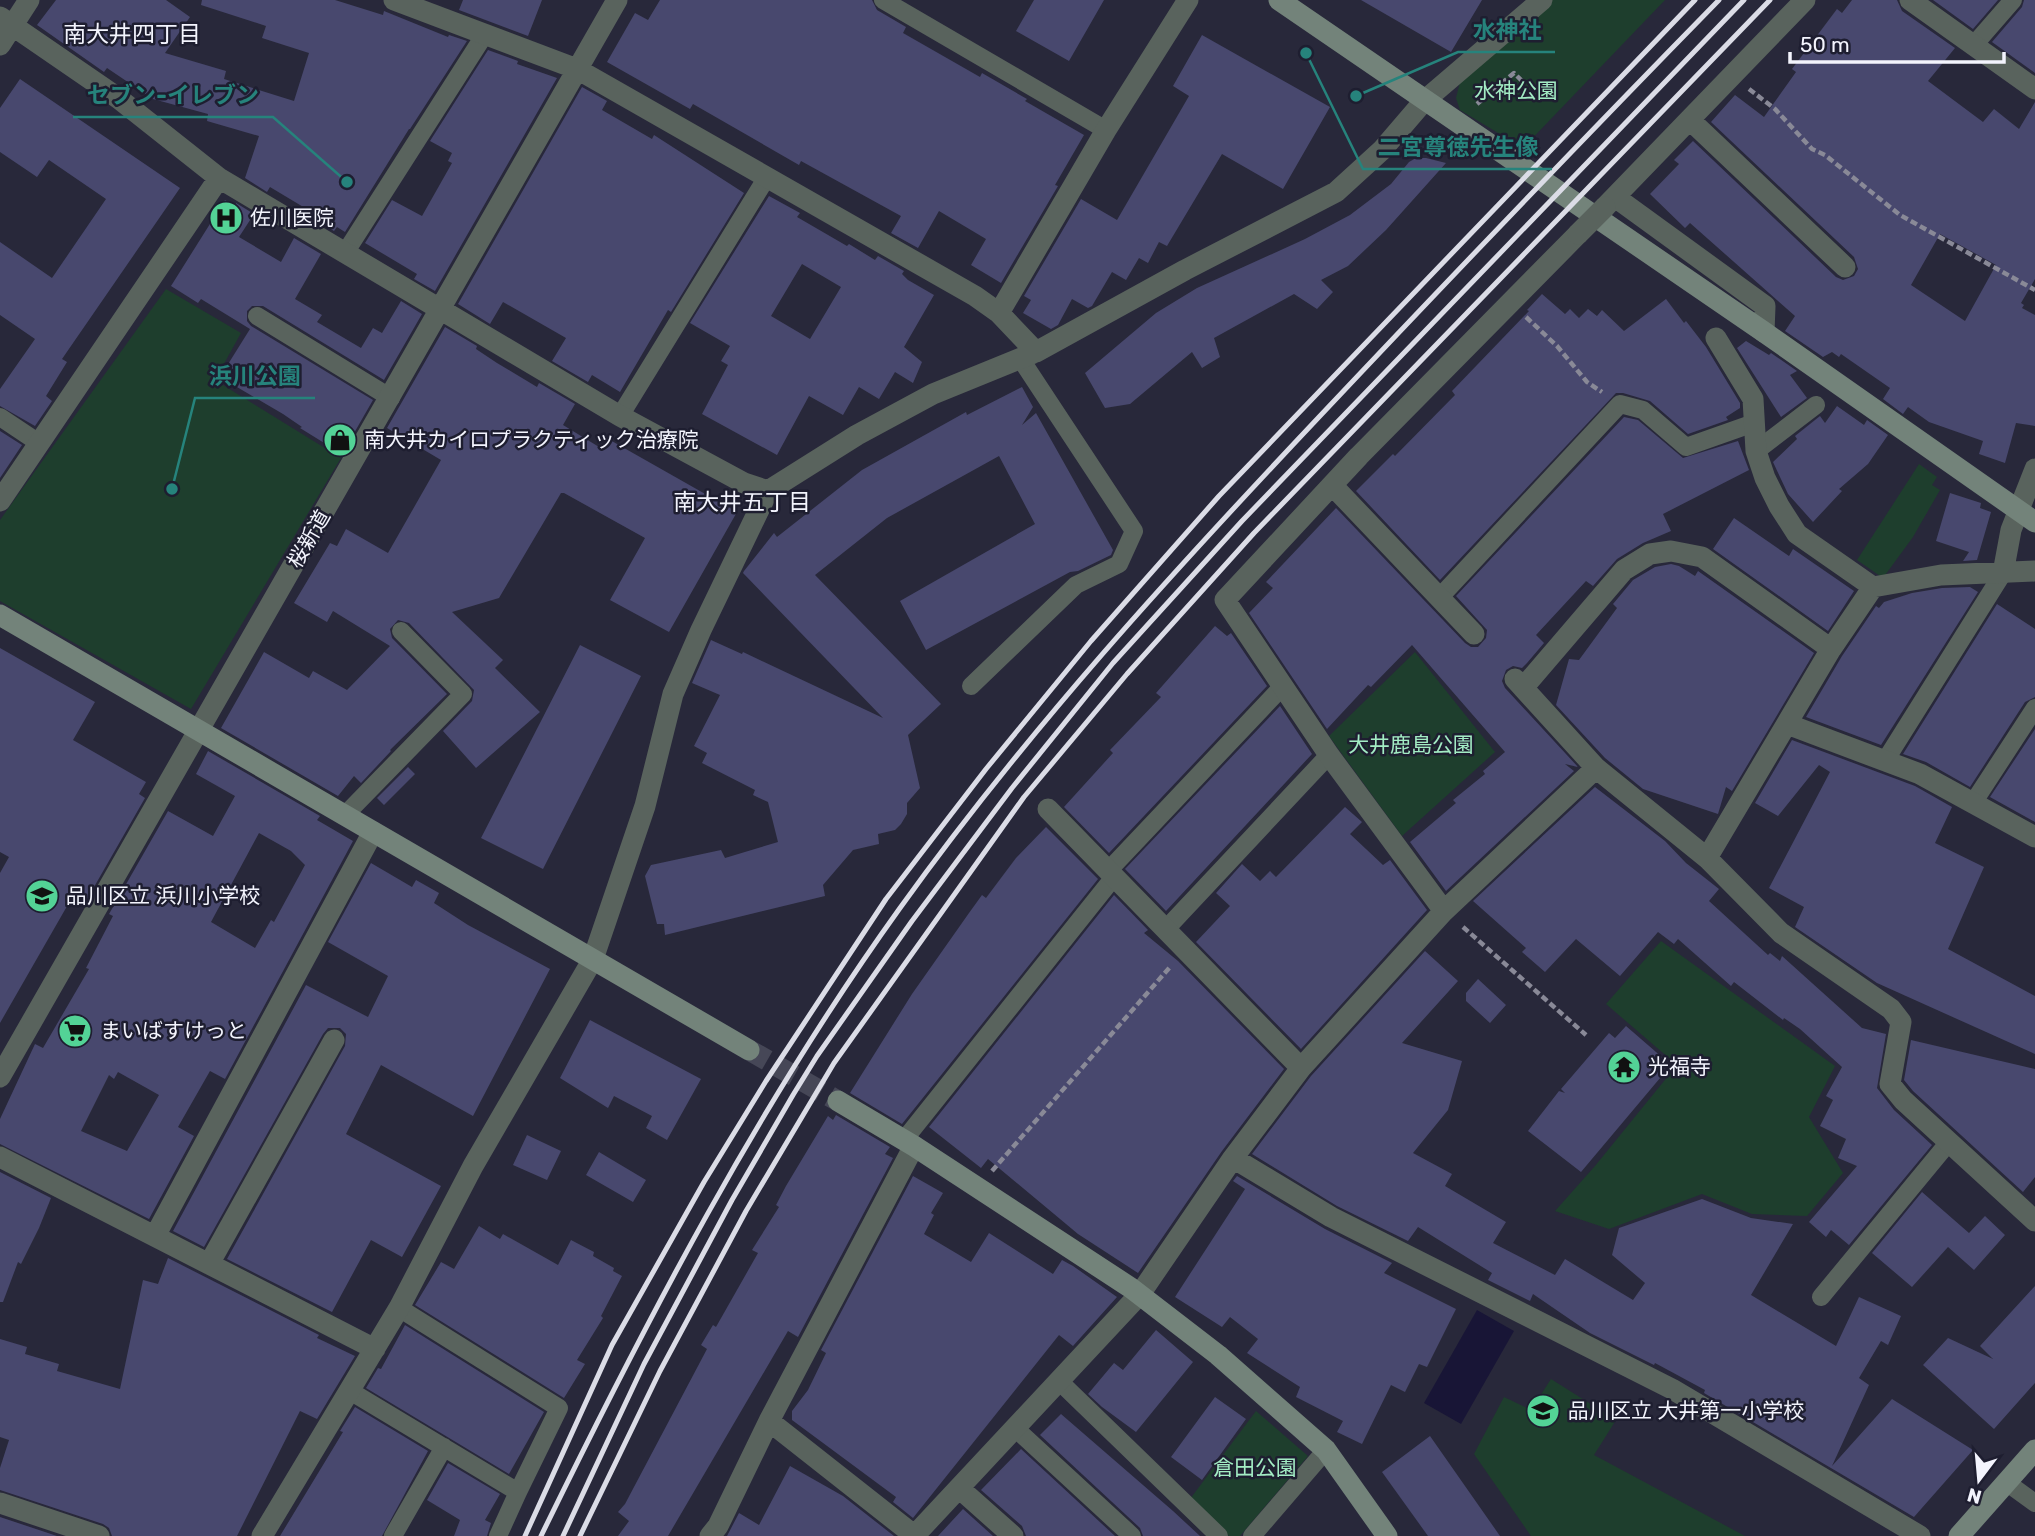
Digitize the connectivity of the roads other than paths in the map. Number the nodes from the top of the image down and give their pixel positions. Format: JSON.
{"nodes":[{"id":1,"x":29,"y":0,"type":"edge"},
{"id":2,"x":394,"y":0,"type":"edge"},
{"id":3,"x":617,"y":0,"type":"edge"},
{"id":4,"x":883,"y":0,"type":"edge"},
{"id":5,"x":1188,"y":0,"type":"edge"},
{"id":6,"x":1279,"y":0,"type":"edge"},
{"id":7,"x":1542,"y":0,"type":"edge"},
{"id":8,"x":1805,"y":0,"type":"edge"},
{"id":9,"x":1910,"y":0,"type":"edge"},
{"id":10,"x":2013,"y":0,"type":"edge"},
{"id":11,"x":7,"y":21,"type":"edge"},
{"id":12,"x":485,"y":34,"type":"junction"},
{"id":13,"x":0,"y":45,"type":"edge"},
{"id":14,"x":1973,"y":46,"type":"junction"},
{"id":15,"x":577,"y":69,"type":"junction"},
{"id":16,"x":2035,"y":89,"type":"edge"},
{"id":17,"x":1424,"y":101,"type":"junction"},
{"id":18,"x":1690,"y":121,"type":"junction"},
{"id":19,"x":1106,"y":130,"type":"junction"},
{"id":20,"x":767,"y":177,"type":"junction"},
{"id":21,"x":219,"y":178,"type":"junction"},
{"id":22,"x":1610,"y":202,"type":"junction"},
{"id":23,"x":345,"y":253,"type":"junction"},
{"id":24,"x":1845,"y":267,"type":"dead end"},
{"id":25,"x":441,"y":310,"type":"junction"},
{"id":26,"x":999,"y":313,"type":"junction"},
{"id":27,"x":257,"y":316,"type":"dead end"},
{"id":28,"x":1764,"y":332,"type":"junction"},
{"id":29,"x":1716,"y":338,"type":"dead end"},
{"id":30,"x":1028,"y":355,"type":"junction"},
{"id":31,"x":391,"y":398,"type":"junction"},
{"id":32,"x":1816,"y":405,"type":"dead end"},
{"id":33,"x":620,"y":416,"type":"junction"},
{"id":34,"x":0,"y":417,"type":"edge"},
{"id":35,"x":1754,"y":423,"type":"junction"},
{"id":36,"x":39,"y":443,"type":"junction"},
{"id":37,"x":1756,"y":451,"type":"junction"},
{"id":38,"x":2035,"y":469,"type":"edge"},
{"id":39,"x":1332,"y":485,"type":"junction"},
{"id":40,"x":768,"y":491,"type":"junction"},
{"id":41,"x":0,"y":501,"type":"edge"},
{"id":42,"x":2027,"y":517,"type":"edge"},
{"id":43,"x":2035,"y":571,"type":"edge"},
{"id":44,"x":2003,"y":572,"type":"junction"},
{"id":45,"x":1873,"y":587,"type":"junction"},
{"id":46,"x":1439,"y":598,"type":"junction"},
{"id":47,"x":0,"y":615,"type":"edge"},
{"id":48,"x":401,"y":631,"type":"dead end"},
{"id":49,"x":1474,"y":634,"type":"dead end"},
{"id":50,"x":1832,"y":649,"type":"junction"},
{"id":51,"x":971,"y":685,"type":"dead end"},
{"id":52,"x":1282,"y":687,"type":"junction"},
{"id":53,"x":2035,"y":708,"type":"edge"},
{"id":54,"x":1787,"y":724,"type":"junction"},
{"id":55,"x":198,"y":730,"type":"junction"},
{"id":56,"x":1329,"y":755,"type":"junction"},
{"id":57,"x":1885,"y":761,"type":"junction"},
{"id":58,"x":1596,"y":768,"type":"junction"},
{"id":59,"x":1973,"y":803,"type":"junction"},
{"id":60,"x":1048,"y":809,"type":"dead end"},
{"id":61,"x":345,"y":815,"type":"junction"},
{"id":62,"x":373,"y":832,"type":"junction"},
{"id":63,"x":2035,"y":837,"type":"edge"},
{"id":64,"x":1707,"y":858,"type":"junction"},
{"id":65,"x":1111,"y":874,"type":"junction"},
{"id":66,"x":1444,"y":911,"type":"junction"},
{"id":67,"x":1166,"y":930,"type":"junction"},
{"id":68,"x":593,"y":959,"type":"junction"},
{"id":69,"x":334,"y":1040,"type":"dead end"},
{"id":70,"x":749,"y":1049,"type":"tunnel mouth"},
{"id":71,"x":1301,"y":1068,"type":"junction"},
{"id":72,"x":0,"y":1077,"type":"edge"},
{"id":73,"x":838,"y":1101,"type":"tunnel mouth"},
{"id":74,"x":1949,"y":1142,"type":"junction"},
{"id":75,"x":909,"y":1143,"type":"junction"},
{"id":76,"x":0,"y":1157,"type":"edge"},
{"id":77,"x":1233,"y":1158,"type":"junction"},
{"id":78,"x":2035,"y":1222,"type":"edge"},
{"id":79,"x":155,"y":1236,"type":"junction"},
{"id":80,"x":209,"y":1264,"type":"junction"},
{"id":81,"x":1140,"y":1294,"type":"junction"},
{"id":82,"x":1821,"y":1297,"type":"dead end"},
{"id":83,"x":399,"y":1308,"type":"junction"},
{"id":84,"x":375,"y":1349,"type":"junction"},
{"id":85,"x":1059,"y":1381,"type":"junction"},
{"id":86,"x":350,"y":1391,"type":"junction"},
{"id":87,"x":769,"y":1421,"type":"junction"},
{"id":88,"x":1015,"y":1428,"type":"junction"},
{"id":89,"x":444,"y":1447,"type":"junction"},
{"id":90,"x":1325,"y":1450,"type":"junction"},
{"id":91,"x":2035,"y":1450,"type":"edge"},
{"id":92,"x":2006,"y":1482,"type":"junction"},
{"id":93,"x":959,"y":1488,"type":"junction"},
{"id":94,"x":517,"y":1492,"type":"junction"},
{"id":95,"x":0,"y":1503,"type":"edge"},
{"id":96,"x":2035,"y":1503,"type":"edge"},
{"id":97,"x":99,"y":1536,"type":"edge"},
{"id":98,"x":262,"y":1536,"type":"edge"},
{"id":99,"x":393,"y":1536,"type":"edge"},
{"id":100,"x":498,"y":1536,"type":"edge"},
{"id":101,"x":710,"y":1536,"type":"edge"},
{"id":102,"x":914,"y":1536,"type":"edge"},
{"id":103,"x":1013,"y":1536,"type":"edge"},
{"id":104,"x":1132,"y":1536,"type":"edge"},
{"id":105,"x":1219,"y":1536,"type":"edge"},
{"id":106,"x":1252,"y":1536,"type":"edge"},
{"id":107,"x":1387,"y":1536,"type":"edge"},
{"id":108,"x":1920,"y":1536,"type":"edge"},
{"id":109,"x":1959,"y":1536,"type":"edge"}],
"edges":[{"from":1,"to":11,"type":"street"},
{"from":2,"to":12,"type":"street"},
{"from":3,"to":15,"type":"street","name":"桜新道"},
{"from":4,"to":19,"type":"lane"},
{"from":5,"to":19,"type":"street"},
{"from":6,"to":17,"type":"street"},
{"from":7,"to":17,"type":"street"},
{"from":8,"to":18,"type":"street"},
{"from":9,"to":14,"type":"street"},
{"from":10,"to":14,"type":"lane"},
{"from":11,"to":13,"type":"street"},
{"from":11,"to":21,"type":"street"},
{"from":12,"to":15,"type":"street"},
{"from":12,"to":23,"type":"lane"},
{"from":14,"to":16,"type":"street"},
{"from":15,"to":20,"type":"street"},
{"from":15,"to":25,"type":"street","name":"桜新道"},
{"from":17,"to":28,"type":"street"},
{"from":17,"to":30,"type":"street"},
{"from":18,"to":22,"type":"street"},
{"from":18,"to":24,"type":"street"},
{"from":19,"to":26,"type":"street"},
{"from":20,"to":26,"type":"street"},
{"from":20,"to":33,"type":"lane"},
{"from":21,"to":23,"type":"street"},
{"from":21,"to":36,"type":"street"},
{"from":22,"to":28,"type":"street"},
{"from":22,"to":39,"type":"street","bridge":true},
{"from":23,"to":25,"type":"street"},
{"from":25,"to":31,"type":"street","name":"桜新道"},
{"from":25,"to":33,"type":"street"},
{"from":26,"to":30,"type":"street"},
{"from":27,"to":31,"type":"lane"},
{"from":28,"to":42,"type":"street"},
{"from":29,"to":35,"type":"street"},
{"from":30,"to":40,"type":"street"},
{"from":30,"to":51,"type":"lane"},
{"from":31,"to":55,"type":"street","name":"桜新道"},
{"from":32,"to":37,"type":"lane"},
{"from":33,"to":40,"type":"street"},
{"from":34,"to":36,"type":"lane"},
{"from":35,"to":37,"type":"street"},
{"from":35,"to":46,"type":"lane"},
{"from":36,"to":41,"type":"street"},
{"from":37,"to":45,"type":"street"},
{"from":38,"to":42,"type":"street"},
{"from":39,"to":46,"type":"street"},
{"from":39,"to":52,"type":"street"},
{"from":40,"to":68,"type":"street"},
{"from":42,"to":44,"type":"street"},
{"from":43,"to":44,"type":"street"},
{"from":44,"to":45,"type":"street"},
{"from":44,"to":57,"type":"lane"},
{"from":45,"to":50,"type":"street"},
{"from":46,"to":49,"type":"street"},
{"from":47,"to":55,"type":"street"},
{"from":48,"to":61,"type":"lane"},
{"from":50,"to":54,"type":"street"},
{"from":50,"to":58,"type":"street"},
{"from":52,"to":56,"type":"street"},
{"from":52,"to":65,"type":"lane"},
{"from":53,"to":59,"type":"lane"},
{"from":54,"to":57,"type":"street"},
{"from":54,"to":64,"type":"street"},
{"from":55,"to":61,"type":"street"},
{"from":55,"to":72,"type":"street","name":"桜新道"},
{"from":56,"to":66,"type":"street"},
{"from":56,"to":67,"type":"lane"},
{"from":57,"to":59,"type":"street"},
{"from":58,"to":64,"type":"street"},
{"from":58,"to":66,"type":"street"},
{"from":59,"to":63,"type":"street"},
{"from":60,"to":65,"type":"street"},
{"from":61,"to":62,"type":"street"},
{"from":62,"to":68,"type":"street"},
{"from":62,"to":79,"type":"street"},
{"from":64,"to":74,"type":"street"},
{"from":65,"to":67,"type":"street"},
{"from":65,"to":75,"type":"lane"},
{"from":66,"to":71,"type":"street"},
{"from":67,"to":71,"type":"street"},
{"from":68,"to":70,"type":"street"},
{"from":68,"to":83,"type":"street"},
{"from":69,"to":80,"type":"street"},
{"from":71,"to":77,"type":"street"},
{"from":73,"to":75,"type":"street"},
{"from":74,"to":78,"type":"street"},
{"from":74,"to":82,"type":"lane"},
{"from":75,"to":81,"type":"street"},
{"from":75,"to":87,"type":"street"},
{"from":76,"to":79,"type":"street"},
{"from":77,"to":81,"type":"street"},
{"from":77,"to":108,"type":"street"},
{"from":79,"to":80,"type":"street"},
{"from":80,"to":84,"type":"street"},
{"from":81,"to":85,"type":"street"},
{"from":81,"to":90,"type":"street"},
{"from":83,"to":84,"type":"street"},
{"from":83,"to":94,"type":"lane"},
{"from":84,"to":86,"type":"street"},
{"from":85,"to":88,"type":"street"},
{"from":85,"to":105,"type":"lane"},
{"from":86,"to":89,"type":"lane"},
{"from":86,"to":98,"type":"street"},
{"from":87,"to":101,"type":"street"},
{"from":87,"to":102,"type":"street"},
{"from":88,"to":93,"type":"street"},
{"from":88,"to":104,"type":"lane"},
{"from":89,"to":94,"type":"lane"},
{"from":89,"to":99,"type":"lane"},
{"from":90,"to":106,"type":"lane"},
{"from":90,"to":107,"type":"street"},
{"from":91,"to":92,"type":"street"},
{"from":92,"to":96,"type":"lane"},
{"from":92,"to":109,"type":"street"},
{"from":93,"to":102,"type":"street"},
{"from":93,"to":103,"type":"street"},
{"from":94,"to":100,"type":"lane"},
{"from":95,"to":97,"type":"street"}]}
